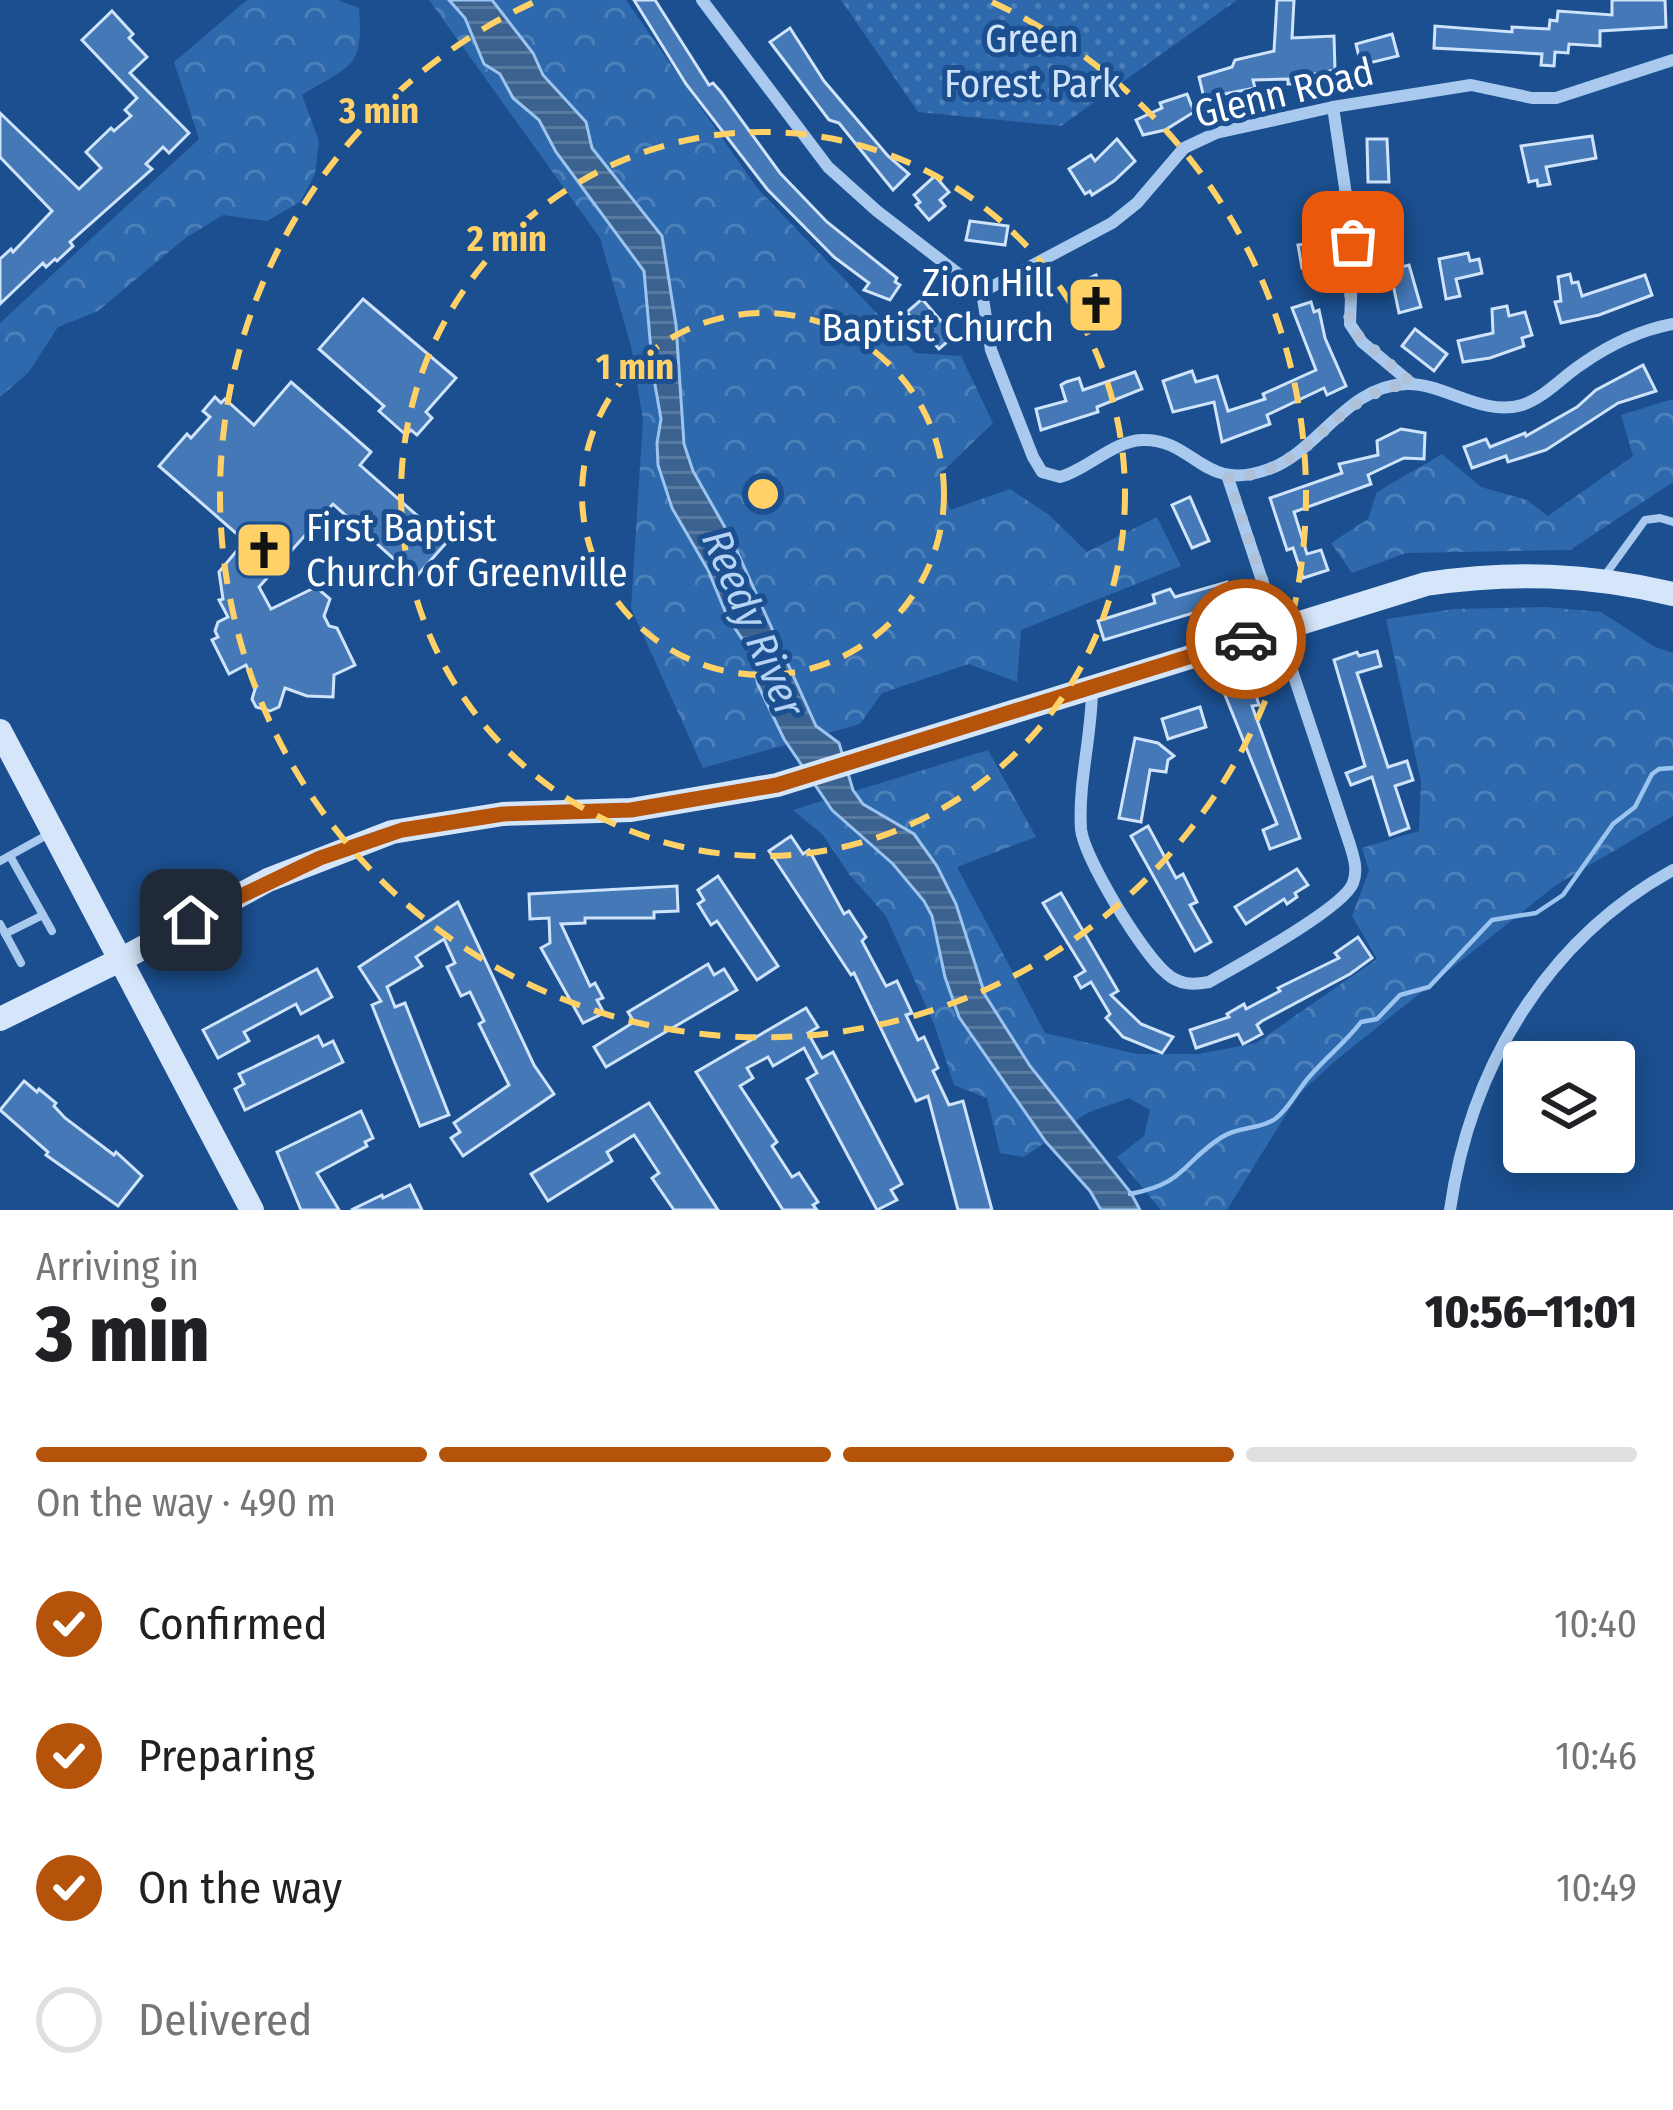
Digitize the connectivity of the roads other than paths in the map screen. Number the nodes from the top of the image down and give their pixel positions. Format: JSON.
{"nodes":[{"id":1,"x":702,"y":0,"type":"edge"},
{"id":2,"x":1673,"y":60,"type":"edge"},
{"id":3,"x":1333,"y":107,"type":"junction"},
{"id":4,"x":982,"y":292,"type":"junction"},
{"id":5,"x":1673,"y":324,"type":"edge"},
{"id":6,"x":1411,"y":383,"type":"junction"},
{"id":7,"x":1228,"y":478,"type":"junction"},
{"id":8,"x":1673,"y":522,"type":"edge"},
{"id":9,"x":1602,"y":579,"type":"junction"},
{"id":10,"x":1673,"y":594,"type":"edge"},
{"id":11,"x":1279,"y":629,"type":"junction"},
{"id":12,"x":1092,"y":686,"type":"junction"},
{"id":13,"x":0,"y":731,"type":"edge"},
{"id":14,"x":53,"y":832,"type":"junction"},
{"id":15,"x":5,"y":858,"type":"edge"},
{"id":16,"x":1673,"y":869,"type":"edge"},
{"id":17,"x":43,"y":915,"type":"junction"},
{"id":18,"x":0,"y":923,"type":"edge"},
{"id":19,"x":52,"y":931,"type":"dead end"},
{"id":20,"x":5,"y":934,"type":"junction"},
{"id":21,"x":122,"y":959,"type":"junction"},
{"id":22,"x":21,"y":963,"type":"dead end"},
{"id":23,"x":0,"y":1018,"type":"edge"},
{"id":24,"x":252,"y":1210,"type":"edge"},
{"id":25,"x":1450,"y":1210,"type":"edge"}],
"edges":[{"from":1,"to":4,"type":"street"},
{"from":2,"to":3,"type":"street","name":"Glenn Road"},
{"from":3,"to":4,"type":"street","name":"Glenn Road"},
{"from":3,"to":6,"type":"street"},
{"from":4,"to":7,"type":"street"},
{"from":5,"to":6,"type":"street"},
{"from":6,"to":7,"type":"street"},
{"from":7,"to":11,"type":"street"},
{"from":8,"to":9,"type":"lane"},
{"from":9,"to":10,"type":"main road"},
{"from":9,"to":11,"type":"main road"},
{"from":11,"to":12,"type":"main road"},
{"from":11,"to":12,"type":"street"},
{"from":12,"to":21,"type":"main road"},
{"from":13,"to":14,"type":"main road"},
{"from":14,"to":15,"type":"lane"},
{"from":14,"to":21,"type":"main road"},
{"from":15,"to":17,"type":"lane"},
{"from":16,"to":25,"type":"street"},
{"from":17,"to":19,"type":"lane"},
{"from":17,"to":20,"type":"lane"},
{"from":18,"to":20,"type":"lane"},
{"from":20,"to":22,"type":"lane"},
{"from":21,"to":23,"type":"main road"},
{"from":21,"to":24,"type":"main road"}]}
